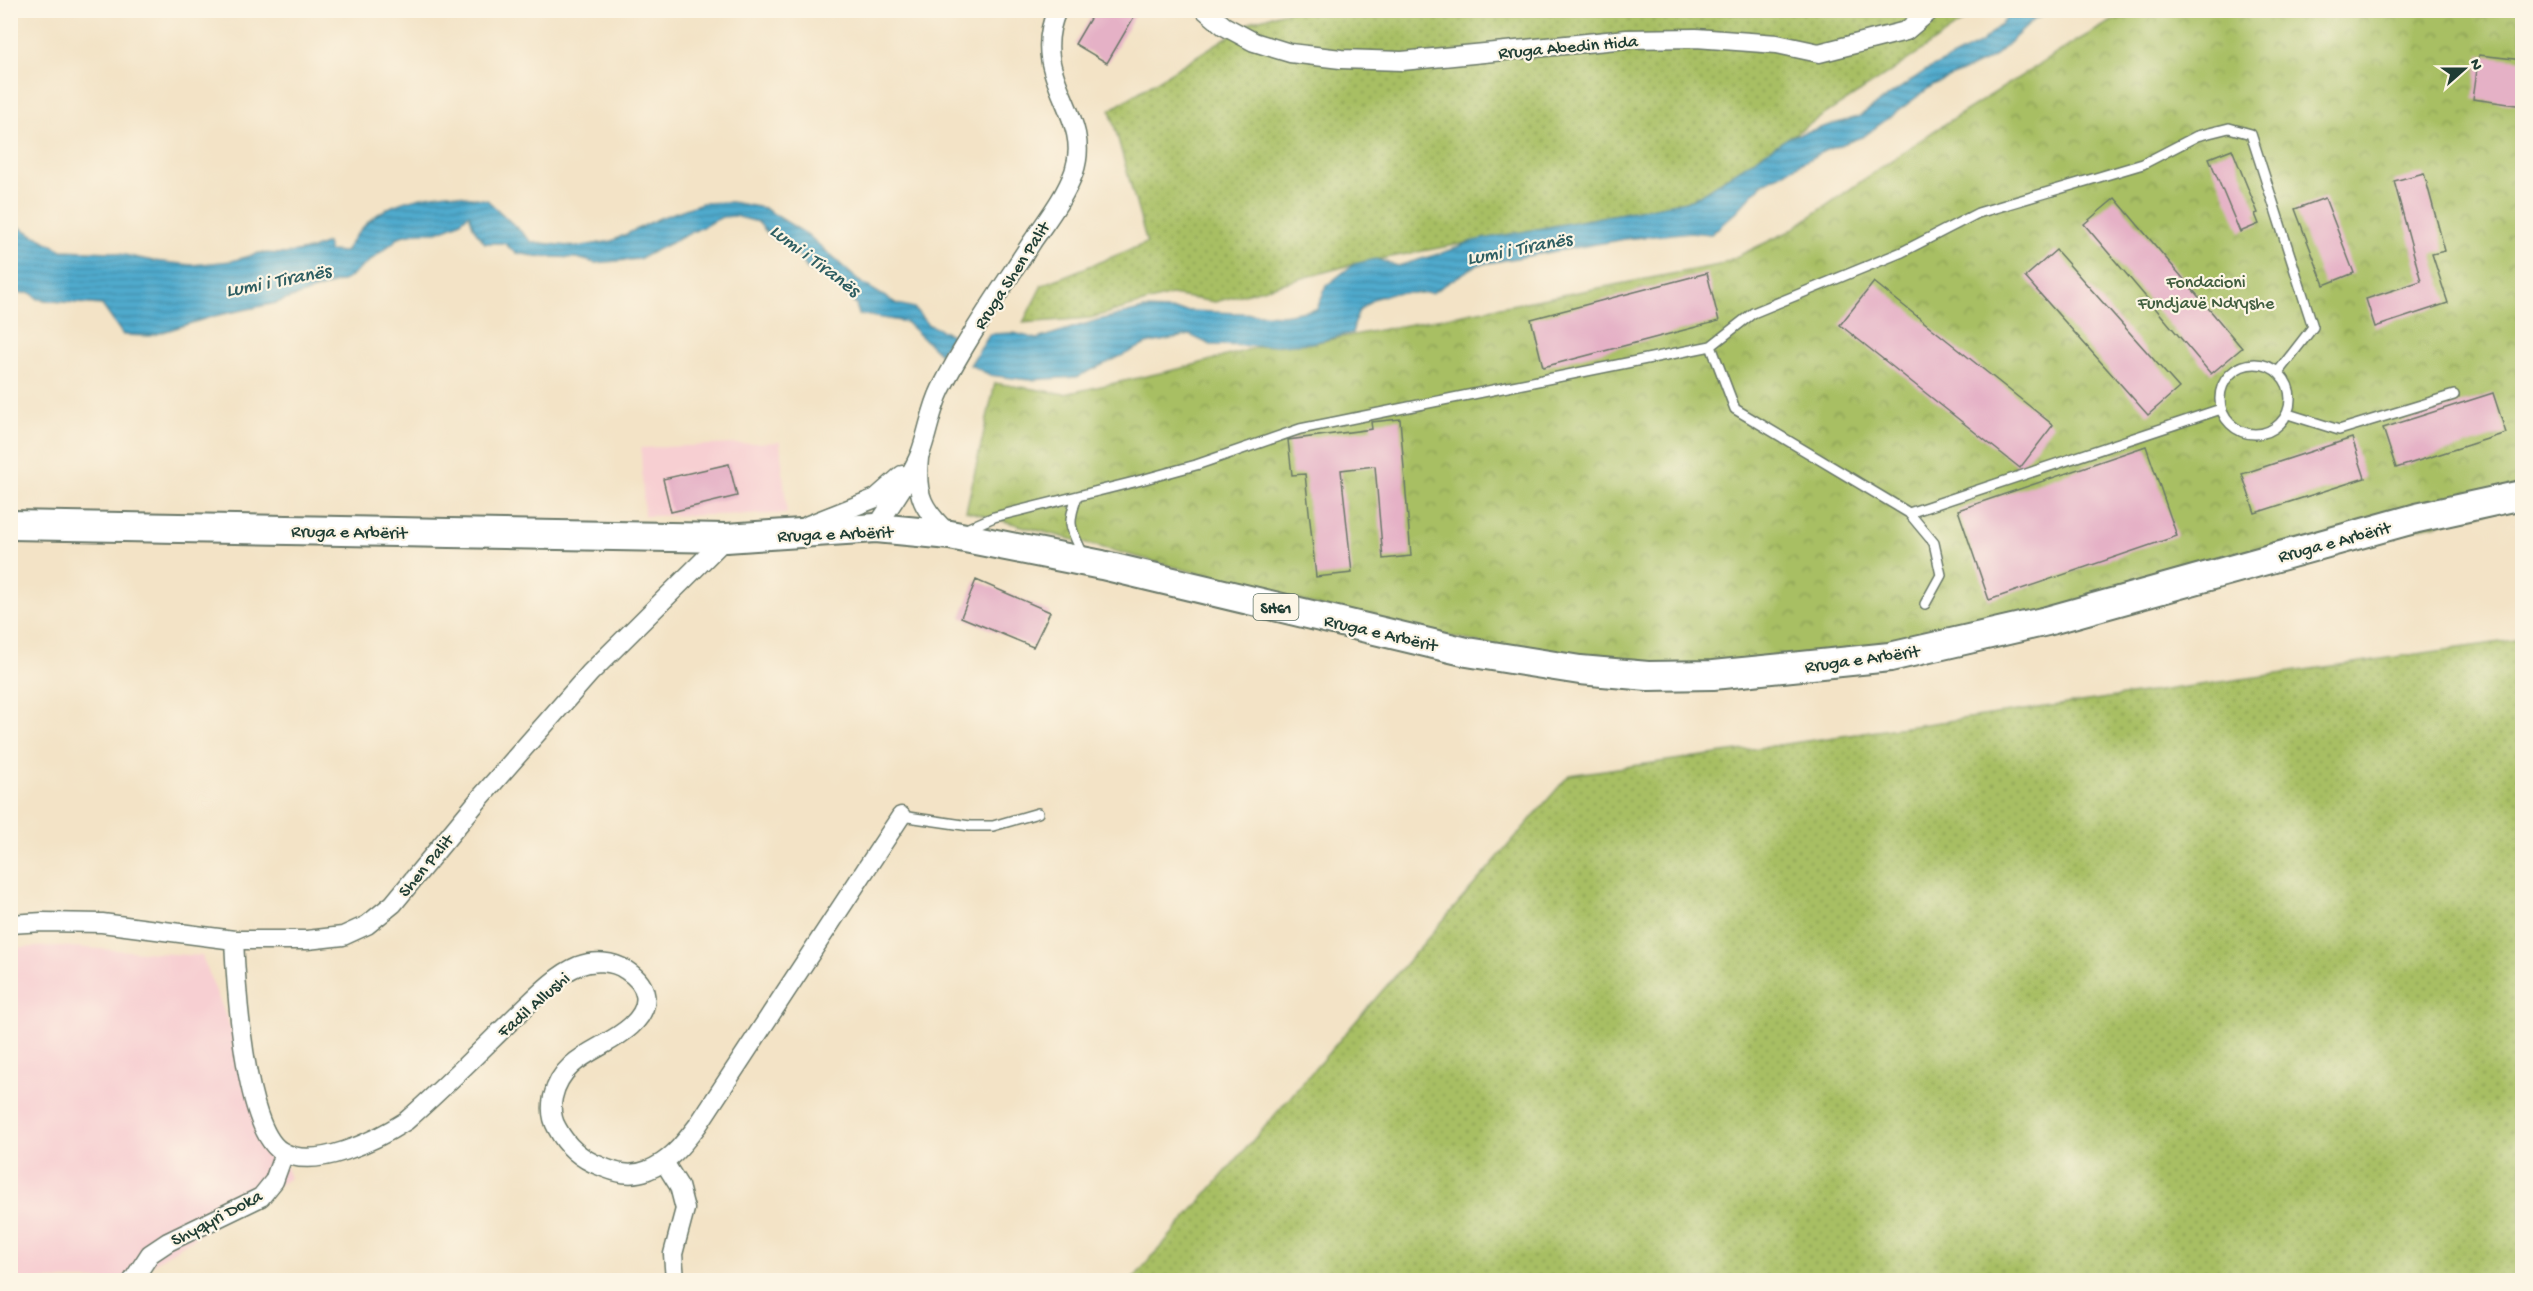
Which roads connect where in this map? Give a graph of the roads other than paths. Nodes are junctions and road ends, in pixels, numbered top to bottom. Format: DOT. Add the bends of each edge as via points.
graph roads {
  1 [pos="1057,10"];
  2 [pos="1205,10"];
  3 [pos="1931,10"];
  4 [pos="1711,346"];
  5 [pos="2278,372"];
  6 [pos="2454,395"];
  7 [pos="2221,409"];
  8 [pos="2288,414"];
  9 [pos="919,456"];
  10 [pos="2523,495"];
  11 [pos="1077,497"];
  12 [pos="1909,513"];
  13 [pos="10,525"];
  14 [pos="876,528"];
  15 [pos="785,534"];
  16 [pos="950,535"];
  17 [pos="726,538"];
  18 [pos="1086,562"];
  19 [pos="1925,604"];
  20 [pos="1038,813"];
  21 [pos="901,816"];
  22 [pos="10,924"];
  23 [pos="234,940"];
  24 [pos="284,1153"];
  25 [pos="664,1162"];
  26 [pos="133,1281"];
  27 [pos="675,1281"];
  1 -- 9 [label="street, Rruga Shen Palit" via="1048,47 1056,85 1076,131 1074,171 940,391"];
  2 -- 3 [label="street, Rruga Abedin Hida" via="1224,26 1254,42 1290,52 1402,61 1627,39 1696,38 1777,44 1819,53 1906,31"];
  4 -- 5 [label="lane" via="1753,313 1902,252 1978,213 2143,164 2197,136 2229,128 2251,134 2313,327"];
  4 -- 11 [label="lane" via="1300,429 1196,465"];
  4 -- 12 [label="lane" via="1735,409"];
  5 -- 7 [label="lane" via="2257,364 2236,369 2222,386"];
  5 -- 8 [label="lane" via="2290,390"];
  6 -- 8 [label="lane" via="2339,430"];
  7 -- 8 [label="lane" via="2235,428 2259,434 2270,431"];
  7 -- 12 [label="lane"];
  9 -- 14 [label="street, Rruga Shen Palit"];
  9 -- 15 [label="street" via="876,498"];
  9 -- 16 [label="street" via="918,483 927,512"];
  10 -- 18 [label="main road, Rruga e Arbërit / SH61" via="2417,518 2046,621 1890,657 1713,675 1648,676 1592,671 1467,652"];
  11 -- 16 [label="lane" via="994,518"];
  11 -- 18 [label="lane" via="1069,518"];
  12 -- 19 [label="lane" via="1934,543 1941,575"];
  13 -- 17 [label="main road, Rruga e Arbërit / SH61"];
  14 -- 15 [label="main road, Rruga e Arbërit / SH61"];
  14 -- 16 [label="main road, Rruga e Arbërit / SH61"];
  15 -- 17 [label="main road, Rruga e Arbërit / SH61"];
  16 -- 18 [label="main road, Rruga e Arbërit / SH61"];
  17 -- 23 [label="street, Shen Palit" via="590,674 393,904 367,925 343,936"];
  20 -- 21 [label="lane" via="993,826"];
  21 -- 25 [label="street, Fadil Allushi" via="728,1082 682,1146"];
  22 -- 23 [label="street, Shen Palit" via="102,923"];
  23 -- 24 [label="street" via="243,1050 261,1121 276,1148"];
  24 -- 25 [label="street, Fadil Allushi" via="298,1157 324,1155 384,1134 427,1103 562,976 578,966 609,962 639,979 646,1002 630,1027 575,1061 562,1077 551,1108 554,1124 573,1149 590,1162 614,1172 633,1174"];
  24 -- 26 [label="street, Shyqyri Doka" via="274,1181 261,1197 168,1242 150,1254"];
  25 -- 27 [label="street" via="679,1186 685,1209 674,1254"];
}
